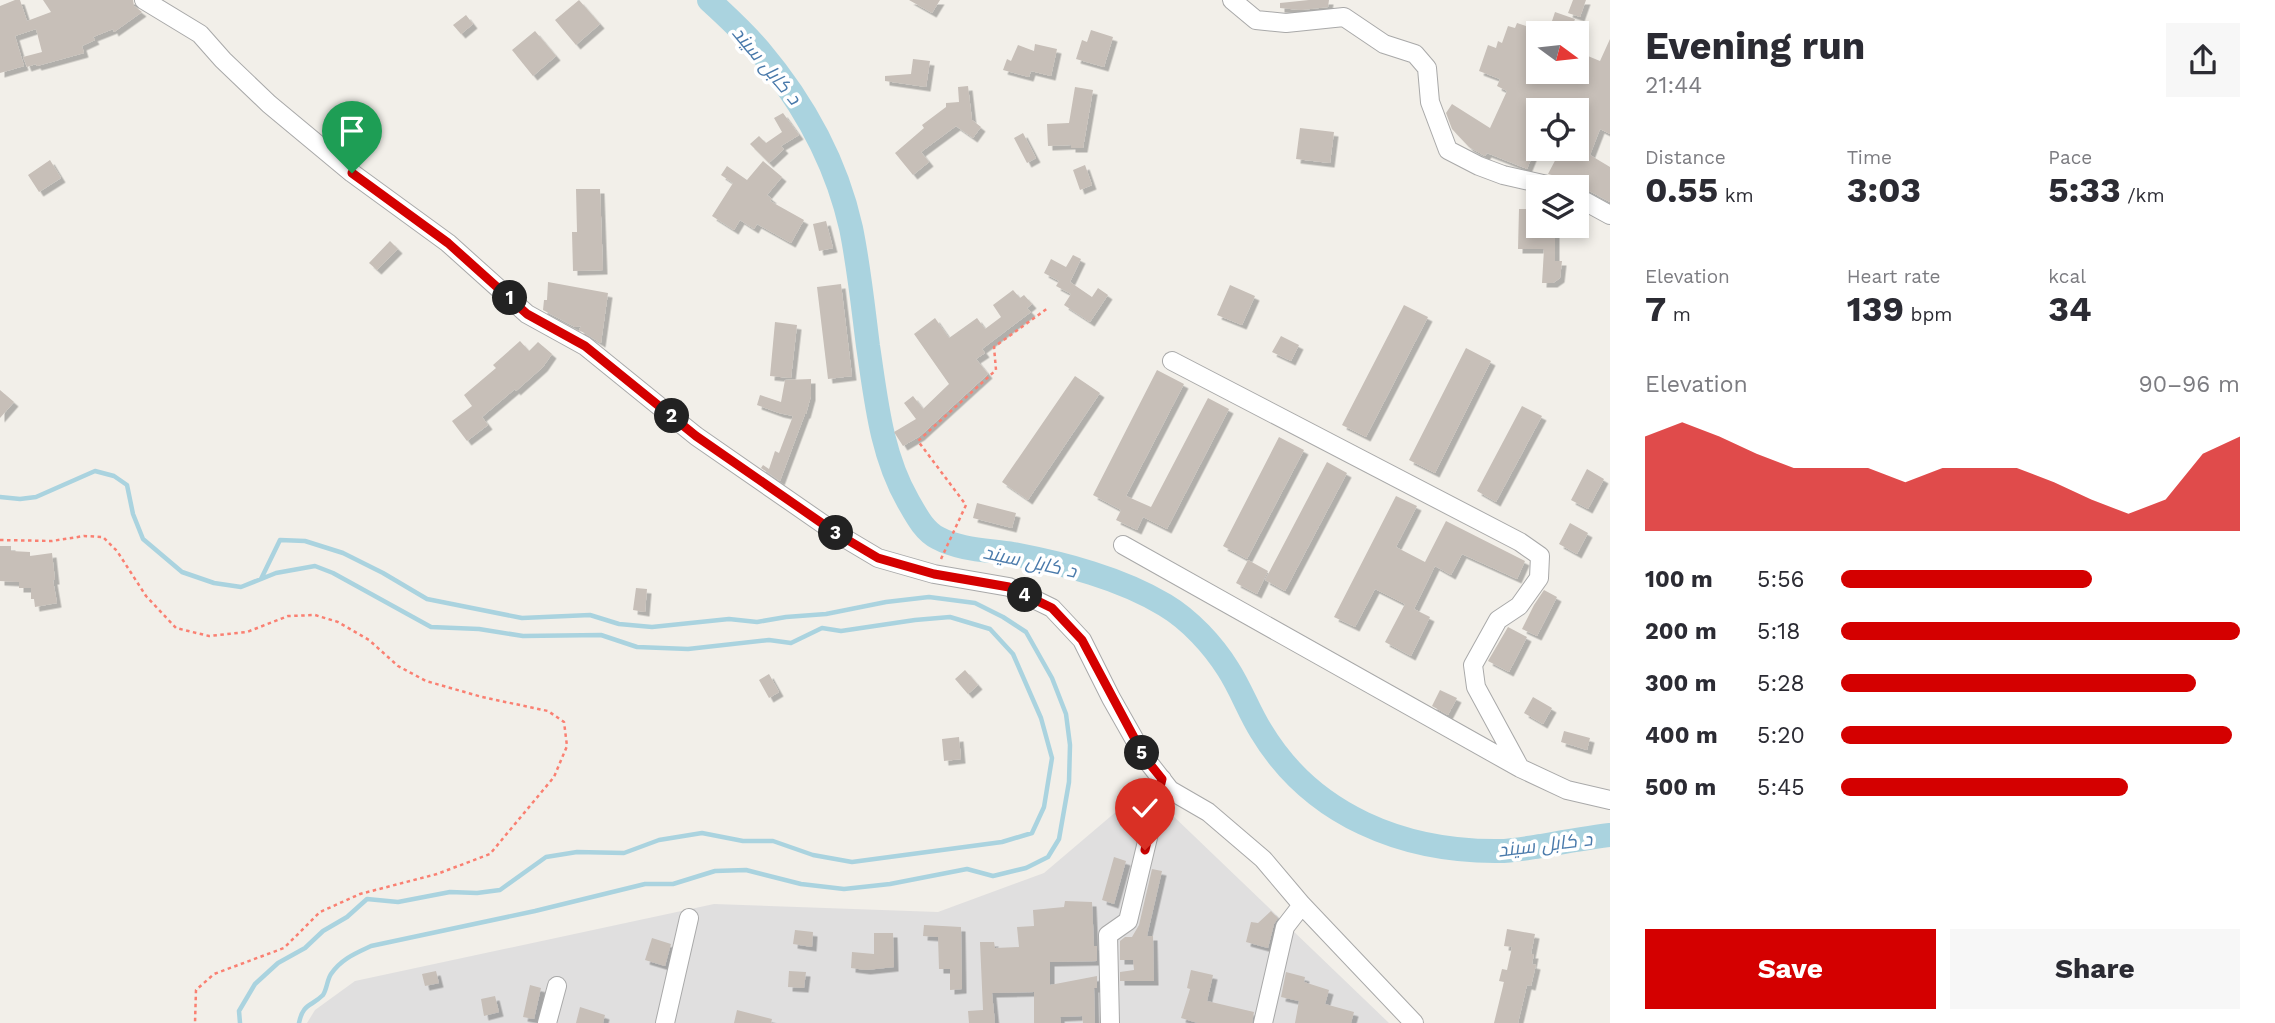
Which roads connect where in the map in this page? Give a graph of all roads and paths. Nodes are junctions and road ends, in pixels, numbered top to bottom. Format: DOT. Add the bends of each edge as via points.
graph roads {
  1 [pos="144,0"];
  2 [pos="1232,0"];
  3 [pos="1526,180"];
  4 [pos="1589,204"];
  5 [pos="1610,215"];
  6 [pos="1048,308"];
  7 [pos="1172,362"];
  8 [pos="0,540"];
  9 [pos="1123,545"];
  10 [pos="934,574"];
  11 [pos="1520,768"];
  12 [pos="1162,779"];
  13 [pos="1610,800"];
  14 [pos="1302,905"];
  15 [pos="689,918"];
  16 [pos="557,986"];
  17 [pos="1410,1021"];
  18 [pos="195,1023"];
  19 [pos="547,1023"];
  20 [pos="665,1023"];
  21 [pos="1110,1023"];
  22 [pos="1264,1023"];
  1 -- 10 [label="street" via="200,34 269,104 352,173 448,243 527,314 585,346 696,436 836,533 878,558"];
  2 -- 3 [label="street" via="1256,20 1286,23 1344,17 1384,44 1415,54 1427,68 1430,102 1448,150 1479,166"];
  4 -- 5 [label="street"];
  6 -- 10 [label="path" via="994,347 996,370 918,441 966,505"];
  7 -- 11 [label="street" via="1508,535 1540,556 1539,578 1519,606 1499,620 1473,666 1476,687"];
  8 -- 18 [label="path" via="103,537 176,628 209,636 315,615 338,621 426,681 548,711 564,722 567,746 554,777 490,853 437,874 360,894 320,912 284,948 214,974 196,990"];
  9 -- 11 [label="street"];
  10 -- 12 [label="street" via="1009,587 1052,608 1082,640 1145,758"];
  11 -- 13 [label="street" via="1567,790"];
  12 -- 14 [label="street" via="1263,859"];
  12 -- 21 [label="street" via="1128,922 1108,935"];
  14 -- 17 [label="street"];
  14 -- 22 [label="street" via="1285,927"];
  15 -- 20 [label="street"];
  16 -- 19 [label="street"];
}
